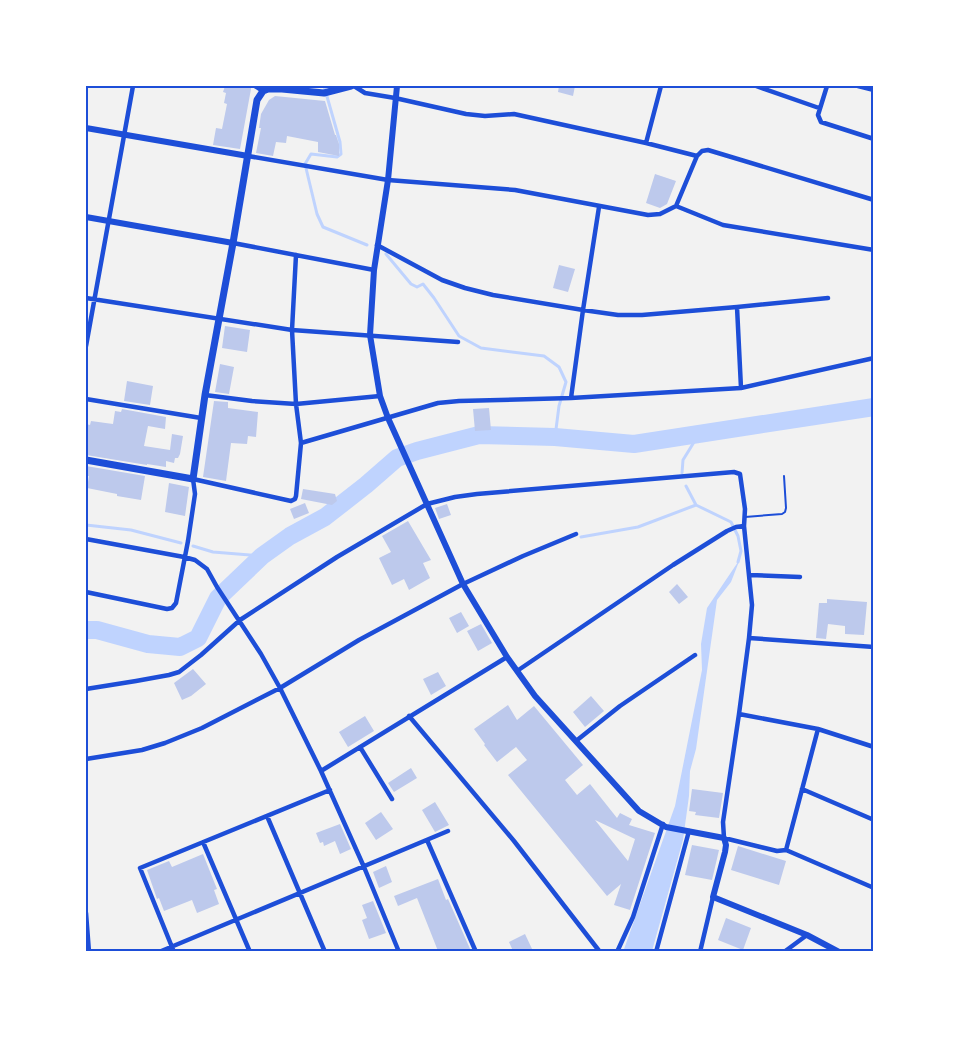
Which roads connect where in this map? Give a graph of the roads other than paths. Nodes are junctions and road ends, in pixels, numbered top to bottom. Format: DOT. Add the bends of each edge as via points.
graph roads {
  1 [pos="133,86"];
  2 [pos="255,86"];
  3 [pos="353,86"];
  4 [pos="397,86"];
  5 [pos="661,86"];
  6 [pos="756,86"];
  7 [pos="827,86"];
  8 [pos="858,86"];
  9 [pos="263,88"];
  10 [pos="873,90"];
  11 [pos="395,98"];
  12 [pos="819,108"];
  13 [pos="86,128"];
  14 [pos="124,134"];
  15 [pos="873,139"];
  16 [pos="646,143"];
  17 [pos="248,156"];
  18 [pos="697,156"];
  19 [pos="388,180"];
  20 [pos="873,200"];
  21 [pos="676,206"];
  22 [pos="599,207"];
  23 [pos="86,217"];
  24 [pos="108,221"];
  25 [pos="233,243"];
  26 [pos="377,245"];
  27 [pos="873,250"];
  28 [pos="296,255"];
  29 [pos="374,270"];
  30 [pos="86,298"];
  31 [pos="828,298"];
  32 [pos="94,299"];
  33 [pos="737,307"];
  34 [pos="583,310"];
  35 [pos="219,319"];
  36 [pos="292,330"];
  37 [pos="370,335"];
  38 [pos="458,342"];
  39 [pos="86,346"];
  40 [pos="873,358"];
  41 [pos="741,388"];
  42 [pos="205,395"];
  43 [pos="380,396"];
  44 [pos="571,398"];
  45 [pos="86,399"];
  46 [pos="296,404"];
  47 [pos="201,418"];
  48 [pos="388,418"];
  49 [pos="301,443"];
  50 [pos="86,460"];
  51 [pos="784,476"];
  52 [pos="193,479"];
  53 [pos="427,504"];
  54 [pos="745,517"];
  55 [pos="744,526"];
  56 [pos="576,534"];
  57 [pos="86,539"];
  58 [pos="184,557"];
  59 [pos="750,575"];
  60 [pos="800,577"];
  61 [pos="464,584"];
  62 [pos="86,592"];
  63 [pos="240,620"];
  64 [pos="749,638"];
  65 [pos="873,647"];
  66 [pos="694,655"];
  67 [pos="507,657"];
  68 [pos="517,672"];
  69 [pos="280,688"];
  70 [pos="86,689"];
  71 [pos="739,714"];
  72 [pos="409,716"];
  73 [pos="818,729"];
  74 [pos="576,741"];
  75 [pos="360,747"];
  76 [pos="873,747"];
  77 [pos="86,759"];
  78 [pos="321,771"];
  79 [pos="802,789"];
  80 [pos="330,790"];
  81 [pos="392,799"];
  82 [pos="267,816"];
  83 [pos="873,820"];
  84 [pos="664,826"];
  85 [pos="448,831"];
  86 [pos="688,831"];
  87 [pos="724,838"];
  88 [pos="427,840"];
  89 [pos="203,842"];
  90 [pos="786,850"];
  91 [pos="364,867"];
  92 [pos="873,888"];
  93 [pos="300,893"];
  94 [pos="713,897"];
  95 [pos="86,913"];
  96 [pos="236,920"];
  97 [pos="807,935"];
  98 [pos="173,949"];
  99 [pos="89,951"];
  100 [pos="159,951"];
  101 [pos="250,951"];
  102 [pos="324,951"];
  103 [pos="399,951"];
  104 [pos="476,951"];
  105 [pos="600,951"];
  106 [pos="617,951"];
  107 [pos="656,951"];
  108 [pos="700,951"];
  109 [pos="784,951"];
  110 [pos="839,951"];
  1 -- 14 [label="street"];
  2 -- 9 [label="street"];
  3 -- 9 [label="main road" via="324,93"];
  3 -- 11 [label="street" via="365,93"];
  4 -- 11 [label="street"];
  5 -- 16 [label="street"];
  6 -- 12 [label="street"];
  7 -- 12 [label="street"];
  8 -- 10 [label="street"];
  9 -- 17 [label="main road" via="257,100"];
  11 -- 16 [label="street" via="466,114 514,114"];
  11 -- 19 [label="street"];
  12 -- 15 [label="street" via="821,122"];
  13 -- 14 [label="street"];
  14 -- 17 [label="street"];
  14 -- 24 [label="street"];
  16 -- 18 [label="street"];
  17 -- 19 [label="street"];
  17 -- 25 [label="main road"];
  18 -- 20 [label="street" via="708,150"];
  18 -- 21 [label="street"];
  19 -- 22 [label="street" via="515,190"];
  19 -- 26 [label="street"];
  21 -- 22 [label="street" via="648,215"];
  21 -- 27 [label="street" via="723,225"];
  22 -- 34 [label="street"];
  23 -- 24 [label="street"];
  24 -- 25 [label="street"];
  24 -- 32 [label="street"];
  25 -- 28 [label="street"];
  25 -- 35 [label="main road"];
  26 -- 29 [label="street"];
  26 -- 34 [label="street" via="465,288"];
  28 -- 29 [label="street"];
  28 -- 36 [label="street"];
  29 -- 37 [label="street"];
  30 -- 32 [label="street"];
  31 -- 33 [label="street"];
  32 -- 35 [label="street"];
  32 -- 39 [label="street"];
  33 -- 34 [label="street" via="642,315"];
  33 -- 41 [label="street"];
  34 -- 44 [label="street"];
  35 -- 36 [label="street"];
  35 -- 42 [label="main road"];
  36 -- 37 [label="street"];
  36 -- 46 [label="street"];
  37 -- 38 [label="street"];
  37 -- 43 [label="street"];
  40 -- 41 [label="street"];
  41 -- 44 [label="street"];
  42 -- 46 [label="street"];
  42 -- 47 [label="main road"];
  43 -- 46 [label="street"];
  43 -- 48 [label="street"];
  44 -- 48 [label="street" via="438,403"];
  45 -- 47 [label="street"];
  46 -- 49 [label="street"];
  47 -- 52 [label="main road"];
  48 -- 49 [label="street"];
  48 -- 53 [label="street"];
  49 -- 52 [label="street" via="296,496 291,501"];
  50 -- 52 [label="main road"];
  51 -- 54 [label="lane" via="785,512"];
  52 -- 58 [label="street" via="195,494"];
  53 -- 54 [label="street" via="477,494 735,472 742,480"];
  53 -- 61 [label="street"];
  53 -- 63 [label="street"];
  54 -- 55 [label="street"];
  55 -- 59 [label="street"];
  55 -- 68 [label="street" via="727,531 673,565"];
  56 -- 61 [label="street"];
  57 -- 58 [label="street"];
  58 -- 62 [label="street" via="172,608"];
  58 -- 63 [label="street" via="207,569"];
  59 -- 60 [label="street"];
  59 -- 64 [label="street"];
  61 -- 67 [label="street"];
  61 -- 69 [label="street"];
  63 -- 69 [label="street"];
  63 -- 70 [label="street" via="179,672"];
  64 -- 65 [label="street"];
  64 -- 71 [label="street"];
  66 -- 74 [label="street"];
  67 -- 68 [label="street"];
  67 -- 72 [label="street"];
  68 -- 74 [label="street"];
  69 -- 77 [label="street" via="165,743"];
  69 -- 78 [label="street"];
  71 -- 73 [label="street"];
  71 -- 87 [label="street"];
  72 -- 75 [label="street"];
  72 -- 105 [label="street"];
  73 -- 76 [label="street"];
  73 -- 79 [label="street"];
  74 -- 84 [label="street" via="639,811"];
  75 -- 78 [label="street"];
  75 -- 81 [label="street"];
  78 -- 80 [label="street"];
  79 -- 83 [label="street"];
  79 -- 90 [label="street"];
  80 -- 82 [label="street"];
  80 -- 91 [label="street"];
  82 -- 89 [label="street"];
  82 -- 93 [label="street"];
  84 -- 86 [label="street"];
  84 -- 106 [label="street" via="633,917"];
  85 -- 88 [label="street"];
  86 -- 87 [label="street"];
  86 -- 107 [label="street"];
  87 -- 90 [label="street"];
  87 -- 94 [label="street" via="725,852"];
  88 -- 91 [label="street"];
  88 -- 104 [label="street"];
  89 -- 96 [label="street"];
  89 -- 98 [label="street" via="140,868"];
  90 -- 92 [label="street"];
  91 -- 93 [label="street"];
  91 -- 103 [label="street"];
  93 -- 96 [label="street"];
  93 -- 102 [label="street"];
  94 -- 97 [label="street"];
  94 -- 108 [label="street"];
  95 -- 99 [label="street"];
  96 -- 98 [label="street"];
  96 -- 101 [label="street"];
  97 -- 109 [label="street"];
  97 -- 110 [label="street"];
  98 -- 100 [label="street"];
}
